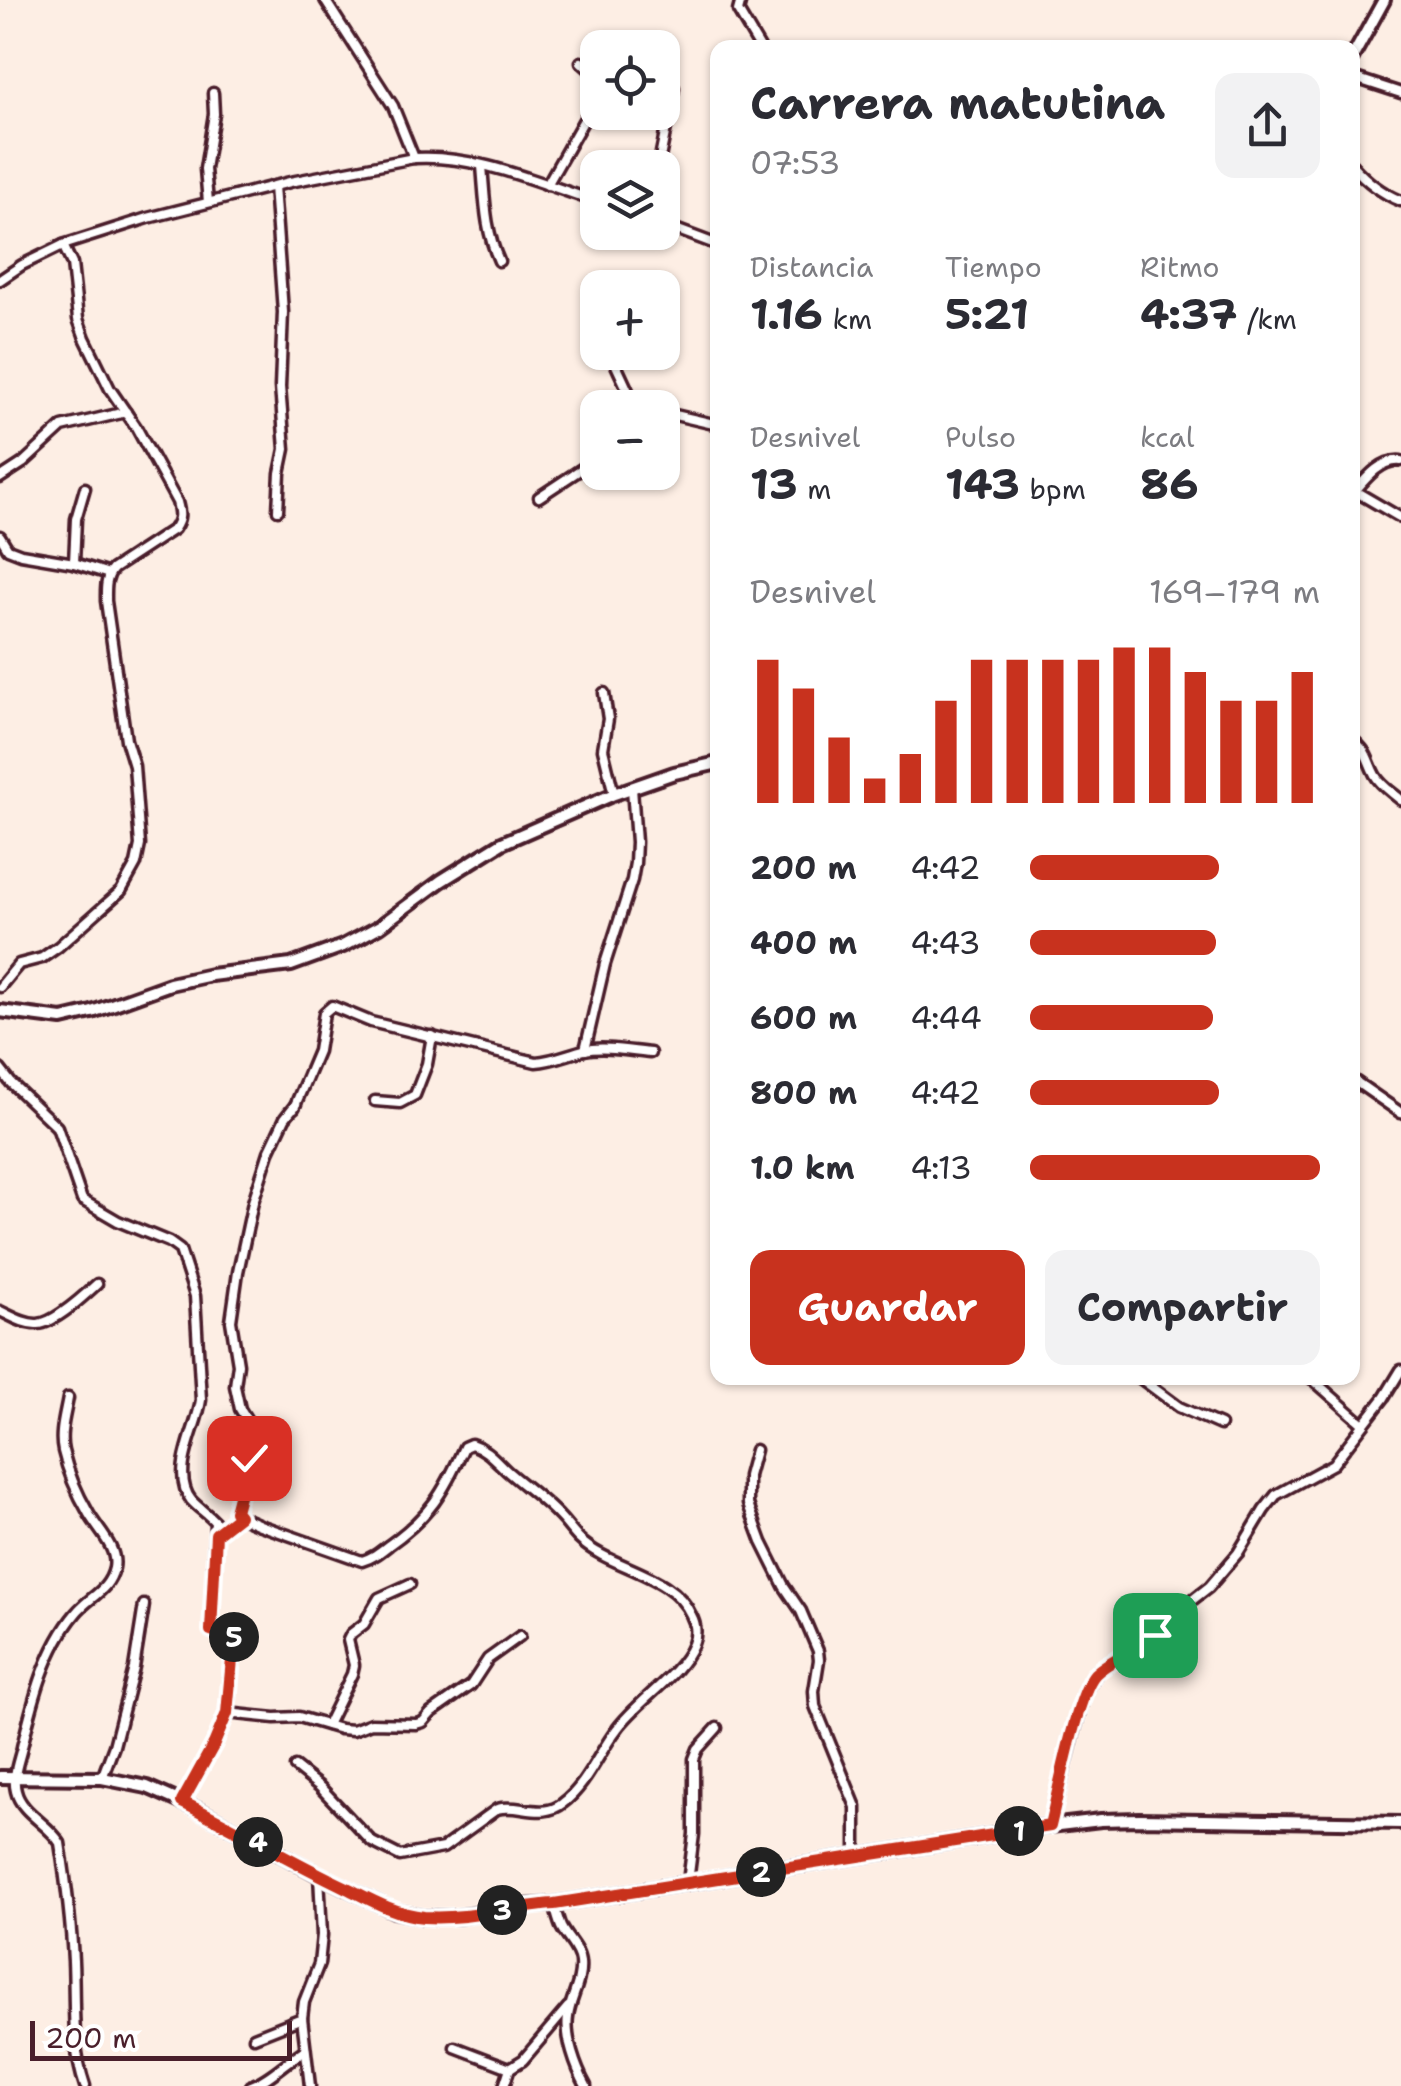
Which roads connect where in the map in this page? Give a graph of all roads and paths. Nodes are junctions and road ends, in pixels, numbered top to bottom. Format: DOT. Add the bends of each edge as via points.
graph roads {
  1 [pos="325,0"];
  2 [pos="741,0"];
  3 [pos="1384,0"];
  4 [pos="755,40"];
  5 [pos="1360,44"];
  6 [pos="1360,79"];
  7 [pos="1401,92"];
  8 [pos="213,93"];
  9 [pos="580,127"];
  10 [pos="414,158"];
  11 [pos="482,166"];
  12 [pos="1360,174"];
  13 [pos="274,186"];
  14 [pos="547,186"];
  15 [pos="580,196"];
  16 [pos="1401,201"];
  17 [pos="208,202"];
  18 [pos="680,231"];
  19 [pos="710,242"];
  20 [pos="63,244"];
  21 [pos="499,261"];
  22 [pos="0,280"];
  23 [pos="126,412"];
  24 [pos="680,416"];
  25 [pos="710,422"];
  26 [pos="1400,458"];
  27 [pos="580,470"];
  28 [pos="0,478"];
  29 [pos="1360,484"];
  30 [pos="85,488"];
  31 [pos="1360,494"];
  32 [pos="539,497"];
  33 [pos="278,510"];
  34 [pos="1401,518"];
  35 [pos="0,536"];
  36 [pos="4,551"];
  37 [pos="74,563"];
  38 [pos="109,574"];
  39 [pos="604,694"];
  40 [pos="1360,746"];
  41 [pos="710,765"];
  42 [pos="632,788"];
  43 [pos="614,794"];
  44 [pos="1401,800"];
  45 [pos="0,987"];
  46 [pos="0,1011"];
  47 [pos="432,1036"];
  48 [pos="585,1050"];
  49 [pos="650,1054"];
  50 [pos="0,1068"];
  51 [pos="1360,1085"];
  52 [pos="375,1101"];
  53 [pos="296,1104"];
  54 [pos="1401,1113"];
  55 [pos="290,1120"];
  56 [pos="97,1284"];
  57 [pos="0,1311"];
  58 [pos="1401,1370"];
  59 [pos="1153,1385"];
  60 [pos="1318,1385"];
  61 [pos="68,1398"];
  62 [pos="1363,1424"];
  63 [pos="1220,1425"];
  64 [pos="755,1450"];
  65 [pos="239,1516"];
  66 [pos="216,1534"];
  67 [pos="410,1584"];
  68 [pos="144,1605"];
  69 [pos="520,1636"];
  70 [pos="227,1713"];
  71 [pos="326,1725"];
  72 [pos="717,1728"];
  73 [pos="295,1767"];
  74 [pos="0,1777"];
  75 [pos="15,1777"];
  76 [pos="102,1778"];
  77 [pos="182,1802"];
  78 [pos="1401,1823"];
  79 [pos="1050,1826"];
  80 [pos="856,1858"];
  81 [pos="319,1874"];
  82 [pos="688,1882"];
  83 [pos="554,1904"];
  84 [pos="571,2004"];
  85 [pos="302,2018"];
  86 [pos="254,2037"];
  87 [pos="455,2047"];
  88 [pos="305,2050"];
  89 [pos="510,2068"];
  90 [pos="85,2086"];
  91 [pos="250,2086"];
  92 [pos="310,2086"];
  93 [pos="504,2086"];
  94 [pos="586,2086"];
  1 -- 10 [label="street" via="394,106"];
  2 -- 4 [label="street" via="738,11"];
  3 -- 5 [label="main road"];
  6 -- 7 [label="street"];
  8 -- 17 [label="street"];
  9 -- 14 [label="street"];
  10 -- 11 [label="street"];
  10 -- 13 [label="street"];
  11 -- 14 [label="street"];
  11 -- 21 [label="street" via="486,220"];
  12 -- 16 [label="street"];
  13 -- 17 [label="street"];
  13 -- 33 [label="street" via="285,450"];
  14 -- 15 [label="street"];
  17 -- 20 [label="street"];
  18 -- 19 [label="street"];
  20 -- 22 [label="street"];
  20 -- 23 [label="street" via="85,338"];
  23 -- 28 [label="street" via="62,427"];
  23 -- 38 [label="street" via="177,502 180,521"];
  24 -- 25 [label="street"];
  26 -- 29 [label="street"];
  27 -- 32 [label="street"];
  30 -- 37 [label="street"];
  31 -- 34 [label="street"];
  35 -- 36 [label="street"];
  36 -- 37 [label="street"];
  37 -- 38 [label="street"];
  38 -- 45 [label="street" via="106,602 134,766 136,864 121,890 58,947 18,964"];
  39 -- 43 [label="street" via="602,749"];
  40 -- 44 [label="street" via="1382,784"];
  41 -- 42 [label="main road"];
  42 -- 43 [label="main road"];
  42 -- 48 [label="street" via="636,863"];
  43 -- 46 [label="main road" via="502,842 380,926 292,965 170,984 62,1019"];
  47 -- 48 [label="street" via="536,1062"];
  47 -- 52 [label="street" via="416,1095 400,1103"];
  47 -- 53 [label="street" via="326,1008 318,1051"];
  48 -- 49 [label="street"];
  50 -- 66 [label="street" via="57,1127 82,1200 180,1250 195,1296 201,1400 188,1437 185,1483 194,1503 214,1519"];
  51 -- 54 [label="street"];
  53 -- 55 [label="street"];
  53 -- 65 [label="street" via="252,1202 231,1321 235,1386 252,1438 235,1503"];
  56 -- 57 [label="street" via="41,1325"];
  58 -- 62 [label="street"];
  59 -- 63 [label="street" via="1180,1407"];
  60 -- 62 [label="street"];
  61 -- 75 [label="street" via="62,1447 90,1517 111,1548 114,1570 107,1586 69,1622 47,1664"];
  62 -- 79 [label="street" via="1333,1464 1276,1495 1210,1588 1146,1644 1091,1680"];
  64 -- 80 [label="street" via="748,1504 818,1651 815,1706 856,1807"];
  65 -- 66 [label="street"];
  65 -- 73 [label="street" via="354,1560 371,1558 434,1506 471,1444 528,1486 581,1541 680,1596 696,1630 682,1661 617,1728 563,1803 541,1812 497,1809 443,1848 400,1856 372,1842"];
  66 -- 70 [label="street" via="211,1630 234,1638"];
  67 -- 71 [label="street" via="379,1598 351,1634 352,1674"];
  68 -- 76 [label="street"];
  69 -- 71 [label="street" via="423,1722 370,1723 353,1730"];
  70 -- 71 [label="street" via="298,1716"];
  70 -- 77 [label="street"];
  72 -- 82 [label="street" via="694,1759"];
  74 -- 75 [label="main road"];
  75 -- 76 [label="main road"];
  75 -- 90 [label="street" via="21,1803 60,1842 75,2040"];
  76 -- 77 [label="main road" via="147,1786"];
  77 -- 81 [label="main road"];
  78 -- 79 [label="main road" via="1138,1819"];
  79 -- 80 [label="main road"];
  80 -- 82 [label="main road"];
  81 -- 83 [label="main road" via="394,1910 423,1916"];
  81 -- 85 [label="street" via="319,1964"];
  82 -- 83 [label="main road"];
  83 -- 84 [label="street" via="581,1965"];
  84 -- 89 [label="street"];
  84 -- 94 [label="street" via="569,2034"];
  85 -- 86 [label="street"];
  85 -- 88 [label="street"];
  87 -- 89 [label="street"];
  88 -- 91 [label="street"];
  88 -- 92 [label="street"];
  89 -- 93 [label="street"];
}
